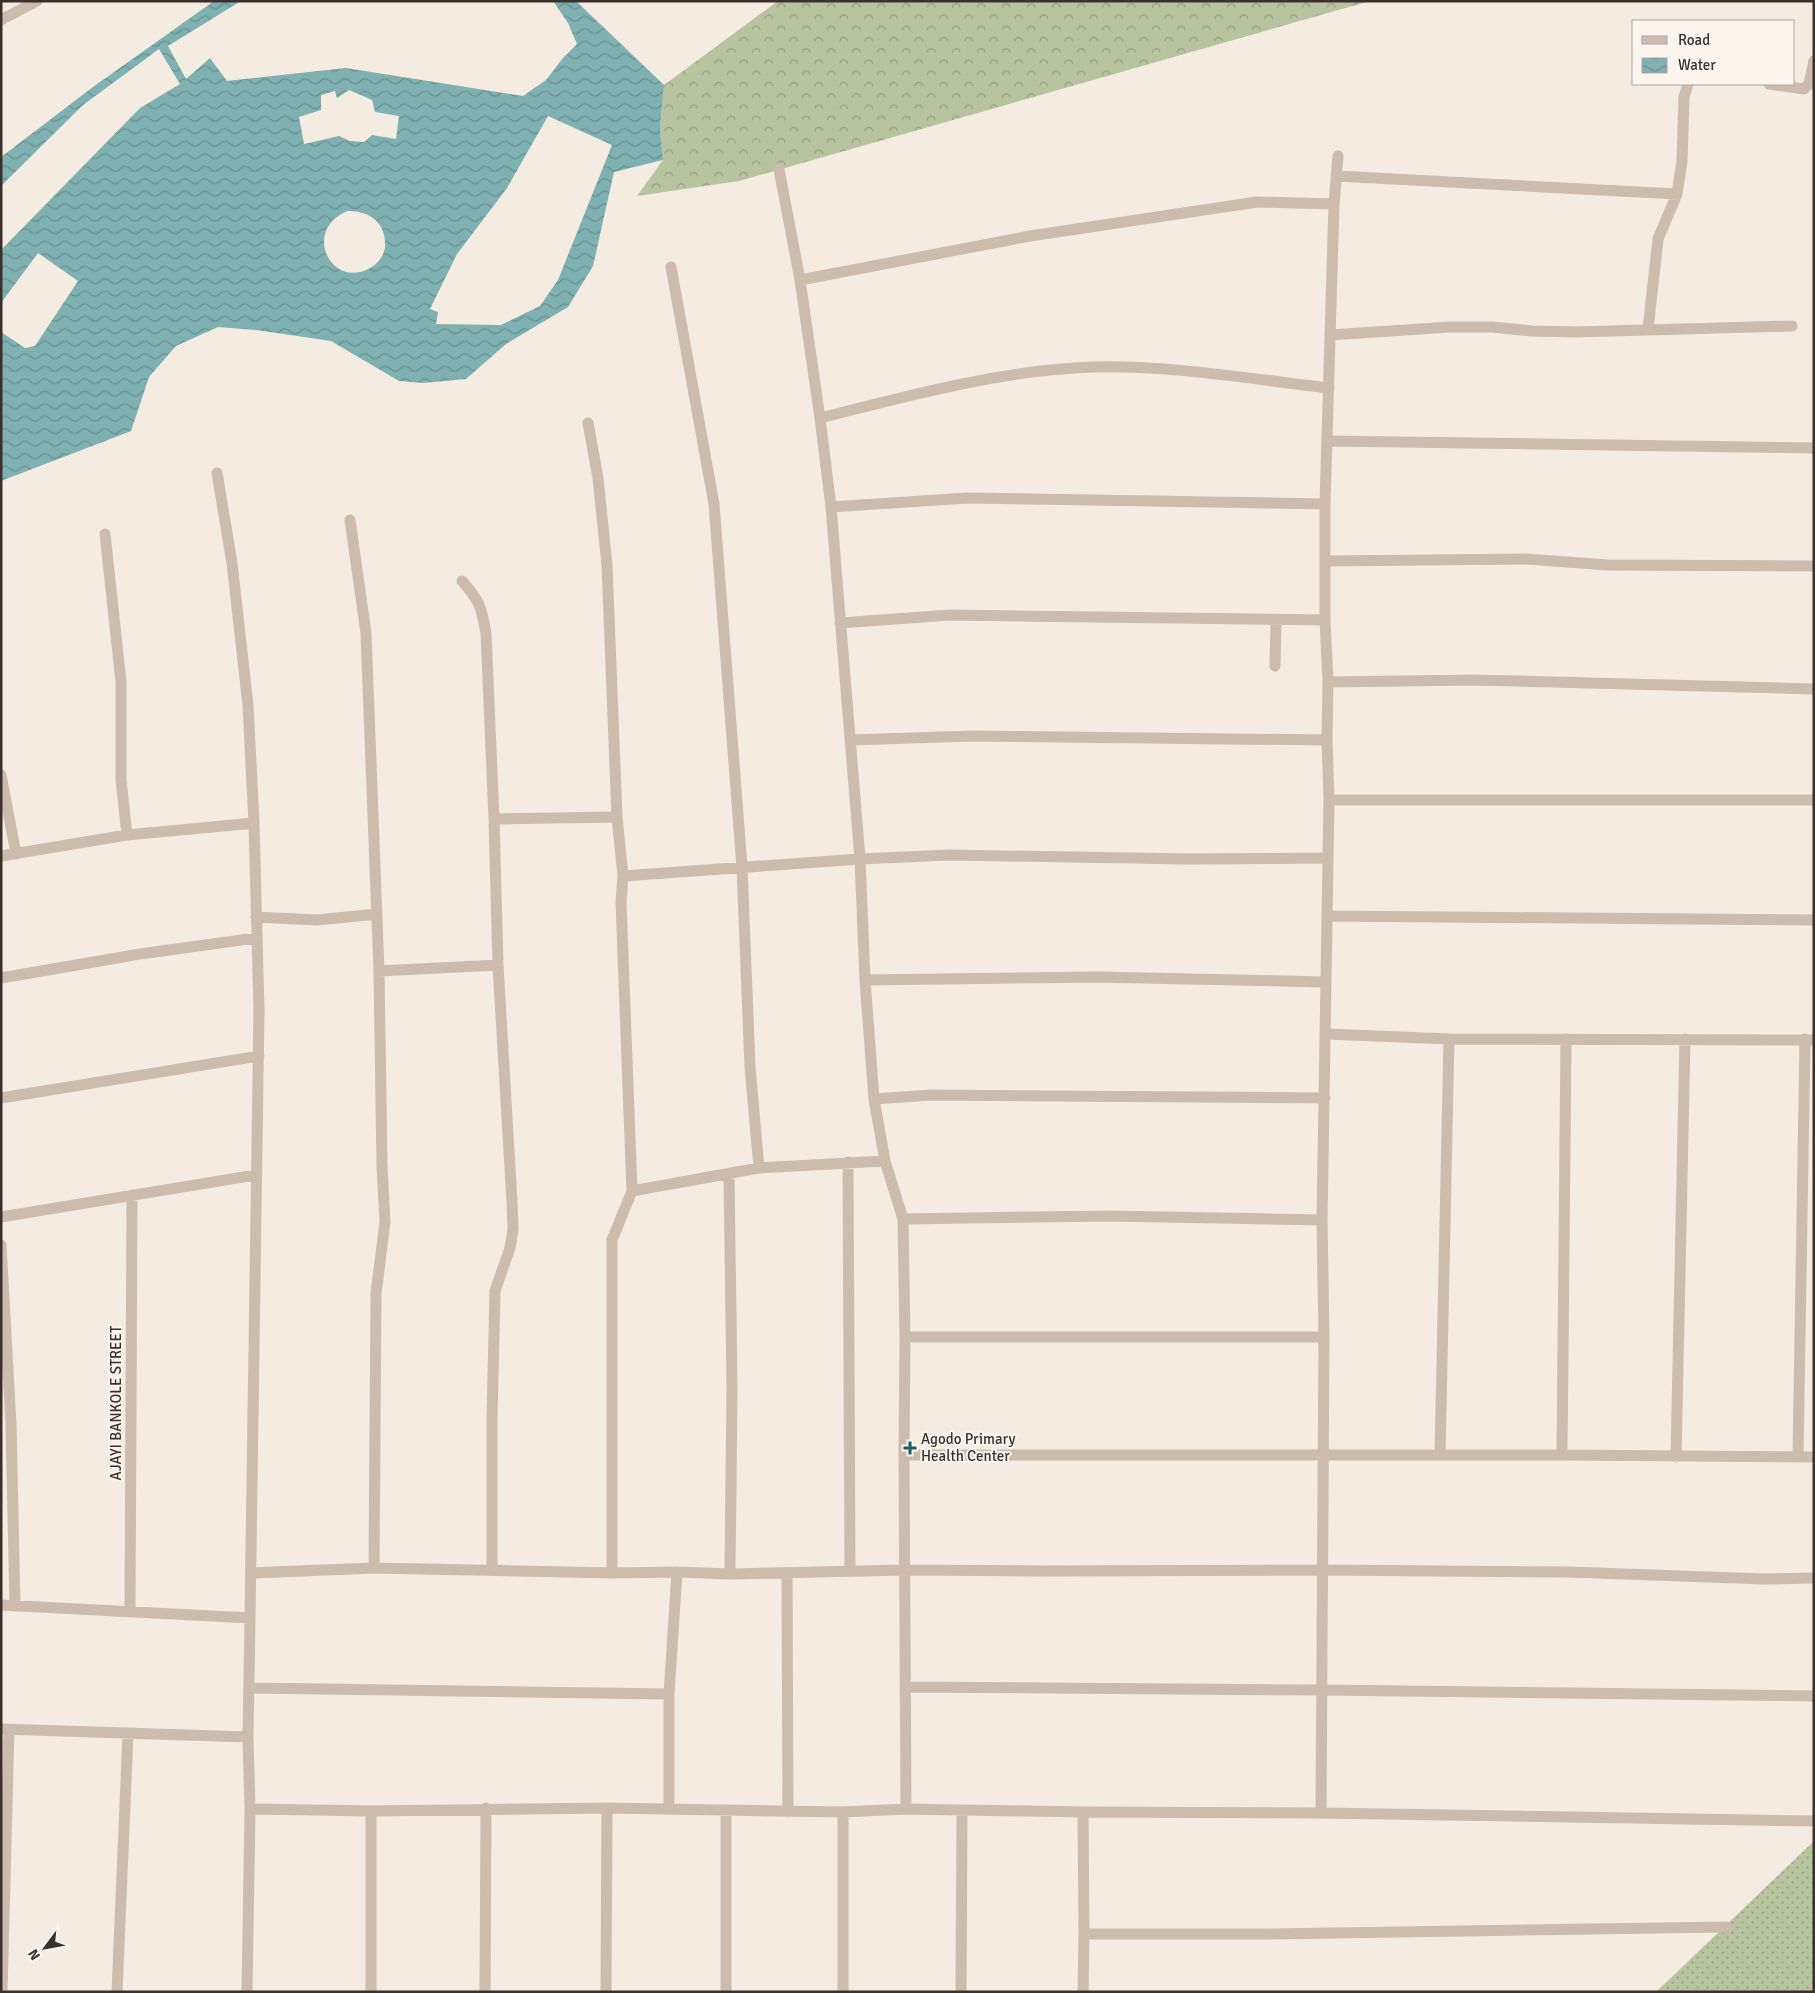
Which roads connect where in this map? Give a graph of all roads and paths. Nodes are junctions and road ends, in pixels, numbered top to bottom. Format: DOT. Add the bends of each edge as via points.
graph roads {
  1 [pos="36,1"];
  2 [pos="1,20"];
  3 [pos="1814,61"];
  4 [pos="1688,85"];
  5 [pos="1776,85"];
  6 [pos="1338,156"];
  7 [pos="778,169"];
  8 [pos="1336,176"];
  9 [pos="1677,194"];
  10 [pos="1334,204"];
  11 [pos="671,267"];
  12 [pos="800,280"];
  13 [pos="1792,326"];
  14 [pos="1648,329"];
  15 [pos="1330,335"];
  16 [pos="1329,388"];
  17 [pos="820,418"];
  18 [pos="588,423"];
  19 [pos="1327,441"];
  20 [pos="1814,448"];
  21 [pos="217,473"];
  22 [pos="1325,504"];
  23 [pos="831,506"];
  24 [pos="350,520"];
  25 [pos="104,534"];
  26 [pos="1326,561"];
  27 [pos="1814,566"];
  28 [pos="462,581"];
  29 [pos="1276,620"];
  30 [pos="1325,620"];
  31 [pos="840,623"];
  32 [pos="1275,666"];
  33 [pos="1328,682"];
  34 [pos="1814,688"];
  35 [pos="851,740"];
  36 [pos="1327,740"];
  37 [pos="1,775"];
  38 [pos="1329,800"];
  39 [pos="1814,800"];
  40 [pos="617,817"];
  41 [pos="494,819"];
  42 [pos="254,823"];
  43 [pos="127,834"];
  44 [pos="16,854"];
  45 [pos="1,856"];
  46 [pos="1327,858"];
  47 [pos="860,859"];
  48 [pos="742,867"];
  49 [pos="623,876"];
  50 [pos="377,914"];
  51 [pos="1328,916"];
  52 [pos="256,917"];
  53 [pos="1814,920"];
  54 [pos="256,938"];
  55 [pos="498,965"];
  56 [pos="379,971"];
  57 [pos="1,978"];
  58 [pos="865,980"];
  59 [pos="1326,982"];
  60 [pos="1326,1034"];
  61 [pos="1449,1039"];
  62 [pos="1566,1039"];
  63 [pos="1684,1039"];
  64 [pos="1809,1040"];
  65 [pos="259,1056"];
  66 [pos="1,1098"];
  67 [pos="1325,1098"];
  68 [pos="874,1099"];
  69 [pos="885,1161"];
  70 [pos="848,1162"];
  71 [pos="759,1168"];
  72 [pos="256,1175"];
  73 [pos="729,1175"];
  74 [pos="632,1191"];
  75 [pos="132,1195"];
  76 [pos="1,1217"];
  77 [pos="903,1219"];
  78 [pos="1322,1220"];
  79 [pos="1,1245"];
  80 [pos="905,1337"];
  81 [pos="1324,1338"];
  82 [pos="904,1455"];
  83 [pos="1322,1455"];
  84 [pos="1440,1455"];
  85 [pos="1562,1455"];
  86 [pos="1676,1457"];
  87 [pos="1798,1457"];
  88 [pos="1814,1458"];
  89 [pos="374,1568"];
  90 [pos="492,1570"];
  91 [pos="906,1570"];
  92 [pos="1323,1570"];
  93 [pos="850,1571"];
  94 [pos="677,1572"];
  95 [pos="251,1573"];
  96 [pos="612,1573"];
  97 [pos="730,1574"];
  98 [pos="787,1574"];
  99 [pos="1814,1578"];
  100 [pos="1,1605"];
  101 [pos="15,1606"];
  102 [pos="130,1611"];
  103 [pos="250,1618"];
  104 [pos="250,1688"];
  105 [pos="906,1688"];
  106 [pos="1321,1690"];
  107 [pos="670,1694"];
  108 [pos="1814,1696"];
  109 [pos="5,1730"];
  110 [pos="128,1734"];
  111 [pos="248,1737"];
  112 [pos="486,1808"];
  113 [pos="608,1808"];
  114 [pos="250,1809"];
  115 [pos="669,1809"];
  116 [pos="906,1809"];
  117 [pos="726,1810"];
  118 [pos="371,1811"];
  119 [pos="962,1811"];
  120 [pos="788,1812"];
  121 [pos="843,1812"];
  122 [pos="1083,1812"];
  123 [pos="1321,1813"];
  124 [pos="1814,1821"];
  125 [pos="1727,1927"];
  126 [pos="1084,1934"];
  127 [pos="2,1992"];
  128 [pos="118,1992"];
  129 [pos="247,1992"];
  130 [pos="371,1992"];
  131 [pos="486,1992"];
  132 [pos="606,1992"];
  133 [pos="726,1992"];
  134 [pos="843,1992"];
  135 [pos="960,1992"];
  136 [pos="1083,1992"];
  1 -- 2 [label="street"];
  3 -- 5 [label="street" via="1804,89"];
  4 -- 9 [label="street" via="1684,97 1682,161"];
  6 -- 8 [label="street"];
  7 -- 12 [label="street"];
  8 -- 9 [label="street"];
  8 -- 10 [label="street"];
  9 -- 14 [label="street" via="1658,239"];
  10 -- 12 [label="street" via="1257,202 1030,236"];
  10 -- 15 [label="street"];
  11 -- 48 [label="street" via="714,504"];
  12 -- 17 [label="street"];
  13 -- 14 [label="street"];
  14 -- 15 [label="street" via="1575,332 1450,327"];
  15 -- 16 [label="street"];
  16 -- 17 [label="street" via="1134,367 1090,367 965,383"];
  16 -- 19 [label="street"];
  17 -- 23 [label="street"];
  18 -- 40 [label="street" via="598,478 607,565"];
  19 -- 20 [label="street"];
  19 -- 22 [label="street"];
  21 -- 42 [label="street" via="232,563 248,705"];
  22 -- 23 [label="street" via="967,498"];
  22 -- 26 [label="street"];
  23 -- 31 [label="street"];
  24 -- 50 [label="street" via="366,633"];
  25 -- 43 [label="street" via="120,673 121,780"];
  26 -- 27 [label="street" via="1526,559 1608,565"];
  26 -- 30 [label="street"];
  28 -- 41 [label="street" via="476,597 486,633"];
  29 -- 30 [label="street"];
  29 -- 31 [label="street" via="950,615"];
  29 -- 32 [label="street"];
  30 -- 33 [label="street"];
  31 -- 35 [label="street"];
  33 -- 34 [label="street" via="1475,680"];
  33 -- 36 [label="street"];
  35 -- 36 [label="street" via="971,736"];
  35 -- 47 [label="street"];
  36 -- 38 [label="street"];
  37 -- 44 [label="street"];
  38 -- 39 [label="street"];
  38 -- 46 [label="street"];
  40 -- 41 [label="street"];
  40 -- 49 [label="street"];
  41 -- 55 [label="street"];
  42 -- 43 [label="street"];
  42 -- 52 [label="street"];
  43 -- 44 [label="street"];
  44 -- 45 [label="street"];
  46 -- 47 [label="street" via="949,855"];
  46 -- 51 [label="street"];
  47 -- 48 [label="street"];
  47 -- 58 [label="street"];
  48 -- 49 [label="street"];
  48 -- 71 [label="street" via="750,1067"];
  49 -- 74 [label="street" via="621,902"];
  50 -- 52 [label="street" via="317,920"];
  50 -- 56 [label="street"];
  51 -- 53 [label="street"];
  51 -- 59 [label="street"];
  52 -- 54 [label="street"];
  54 -- 57 [label="street"];
  54 -- 65 [label="street"];
  55 -- 56 [label="street"];
  55 -- 90 [label="street" via="513,1229 495,1291"];
  56 -- 89 [label="street" via="385,1222 376,1294"];
  58 -- 59 [label="street" via="1097,976"];
  58 -- 68 [label="street"];
  59 -- 60 [label="street"];
  60 -- 61 [label="street"];
  60 -- 67 [label="street"];
  61 -- 62 [label="street"];
  61 -- 84 [label="street"];
  62 -- 63 [label="street"];
  62 -- 85 [label="street"];
  63 -- 64 [label="street"];
  63 -- 86 [label="street"];
  64 -- 87 [label="street"];
  65 -- 66 [label="street"];
  65 -- 72 [label="street"];
  67 -- 68 [label="street" via="931,1095"];
  67 -- 78 [label="street"];
  68 -- 69 [label="street"];
  69 -- 70 [label="street"];
  69 -- 77 [label="street"];
  70 -- 71 [label="street"];
  70 -- 93 [label="street"];
  71 -- 73 [label="street"];
  72 -- 75 [label="street"];
  72 -- 95 [label="street"];
  73 -- 74 [label="street"];
  73 -- 97 [label="street"];
  74 -- 96 [label="street" via="612,1240"];
  75 -- 76 [label="street"];
  75 -- 102 [label="street, AJAYI BANKOLE STREET"];
  77 -- 78 [label="street" via="1109,1216"];
  77 -- 80 [label="street"];
  78 -- 81 [label="street"];
  79 -- 101 [label="street" via="11,1424"];
  80 -- 81 [label="street"];
  80 -- 82 [label="street"];
  81 -- 83 [label="street"];
  82 -- 83 [label="street"];
  82 -- 91 [label="street"];
  83 -- 84 [label="street"];
  83 -- 92 [label="street"];
  84 -- 85 [label="street"];
  85 -- 86 [label="street"];
  86 -- 87 [label="street"];
  87 -- 88 [label="street"];
  89 -- 90 [label="street"];
  89 -- 95 [label="street"];
  90 -- 96 [label="street"];
  91 -- 92 [label="street"];
  91 -- 93 [label="street"];
  91 -- 105 [label="street"];
  92 -- 99 [label="street"];
  92 -- 106 [label="street"];
  93 -- 98 [label="street"];
  94 -- 96 [label="street"];
  94 -- 97 [label="street"];
  94 -- 107 [label="street"];
  95 -- 103 [label="street"];
  97 -- 98 [label="street"];
  98 -- 120 [label="street"];
  100 -- 101 [label="street"];
  101 -- 102 [label="street"];
  102 -- 103 [label="street"];
  103 -- 104 [label="street"];
  104 -- 107 [label="street"];
  104 -- 111 [label="street"];
  105 -- 106 [label="street"];
  105 -- 116 [label="street"];
  106 -- 108 [label="street"];
  106 -- 123 [label="street"];
  107 -- 115 [label="street"];
  109 -- 110 [label="street"];
  109 -- 127 [label="street"];
  110 -- 111 [label="street"];
  110 -- 128 [label="street"];
  111 -- 114 [label="street"];
  112 -- 113 [label="street"];
  112 -- 118 [label="street"];
  112 -- 131 [label="street"];
  113 -- 115 [label="street"];
  113 -- 132 [label="street"];
  114 -- 118 [label="street"];
  114 -- 129 [label="street"];
  115 -- 117 [label="street"];
  116 -- 119 [label="street"];
  116 -- 121 [label="street"];
  117 -- 120 [label="street"];
  117 -- 133 [label="street"];
  118 -- 130 [label="street"];
  119 -- 122 [label="street"];
  119 -- 135 [label="street"];
  120 -- 121 [label="street"];
  121 -- 134 [label="street"];
  122 -- 123 [label="street"];
  122 -- 126 [label="street"];
  123 -- 124 [label="street"];
  125 -- 126 [label="street"];
  126 -- 136 [label="street"];
}
